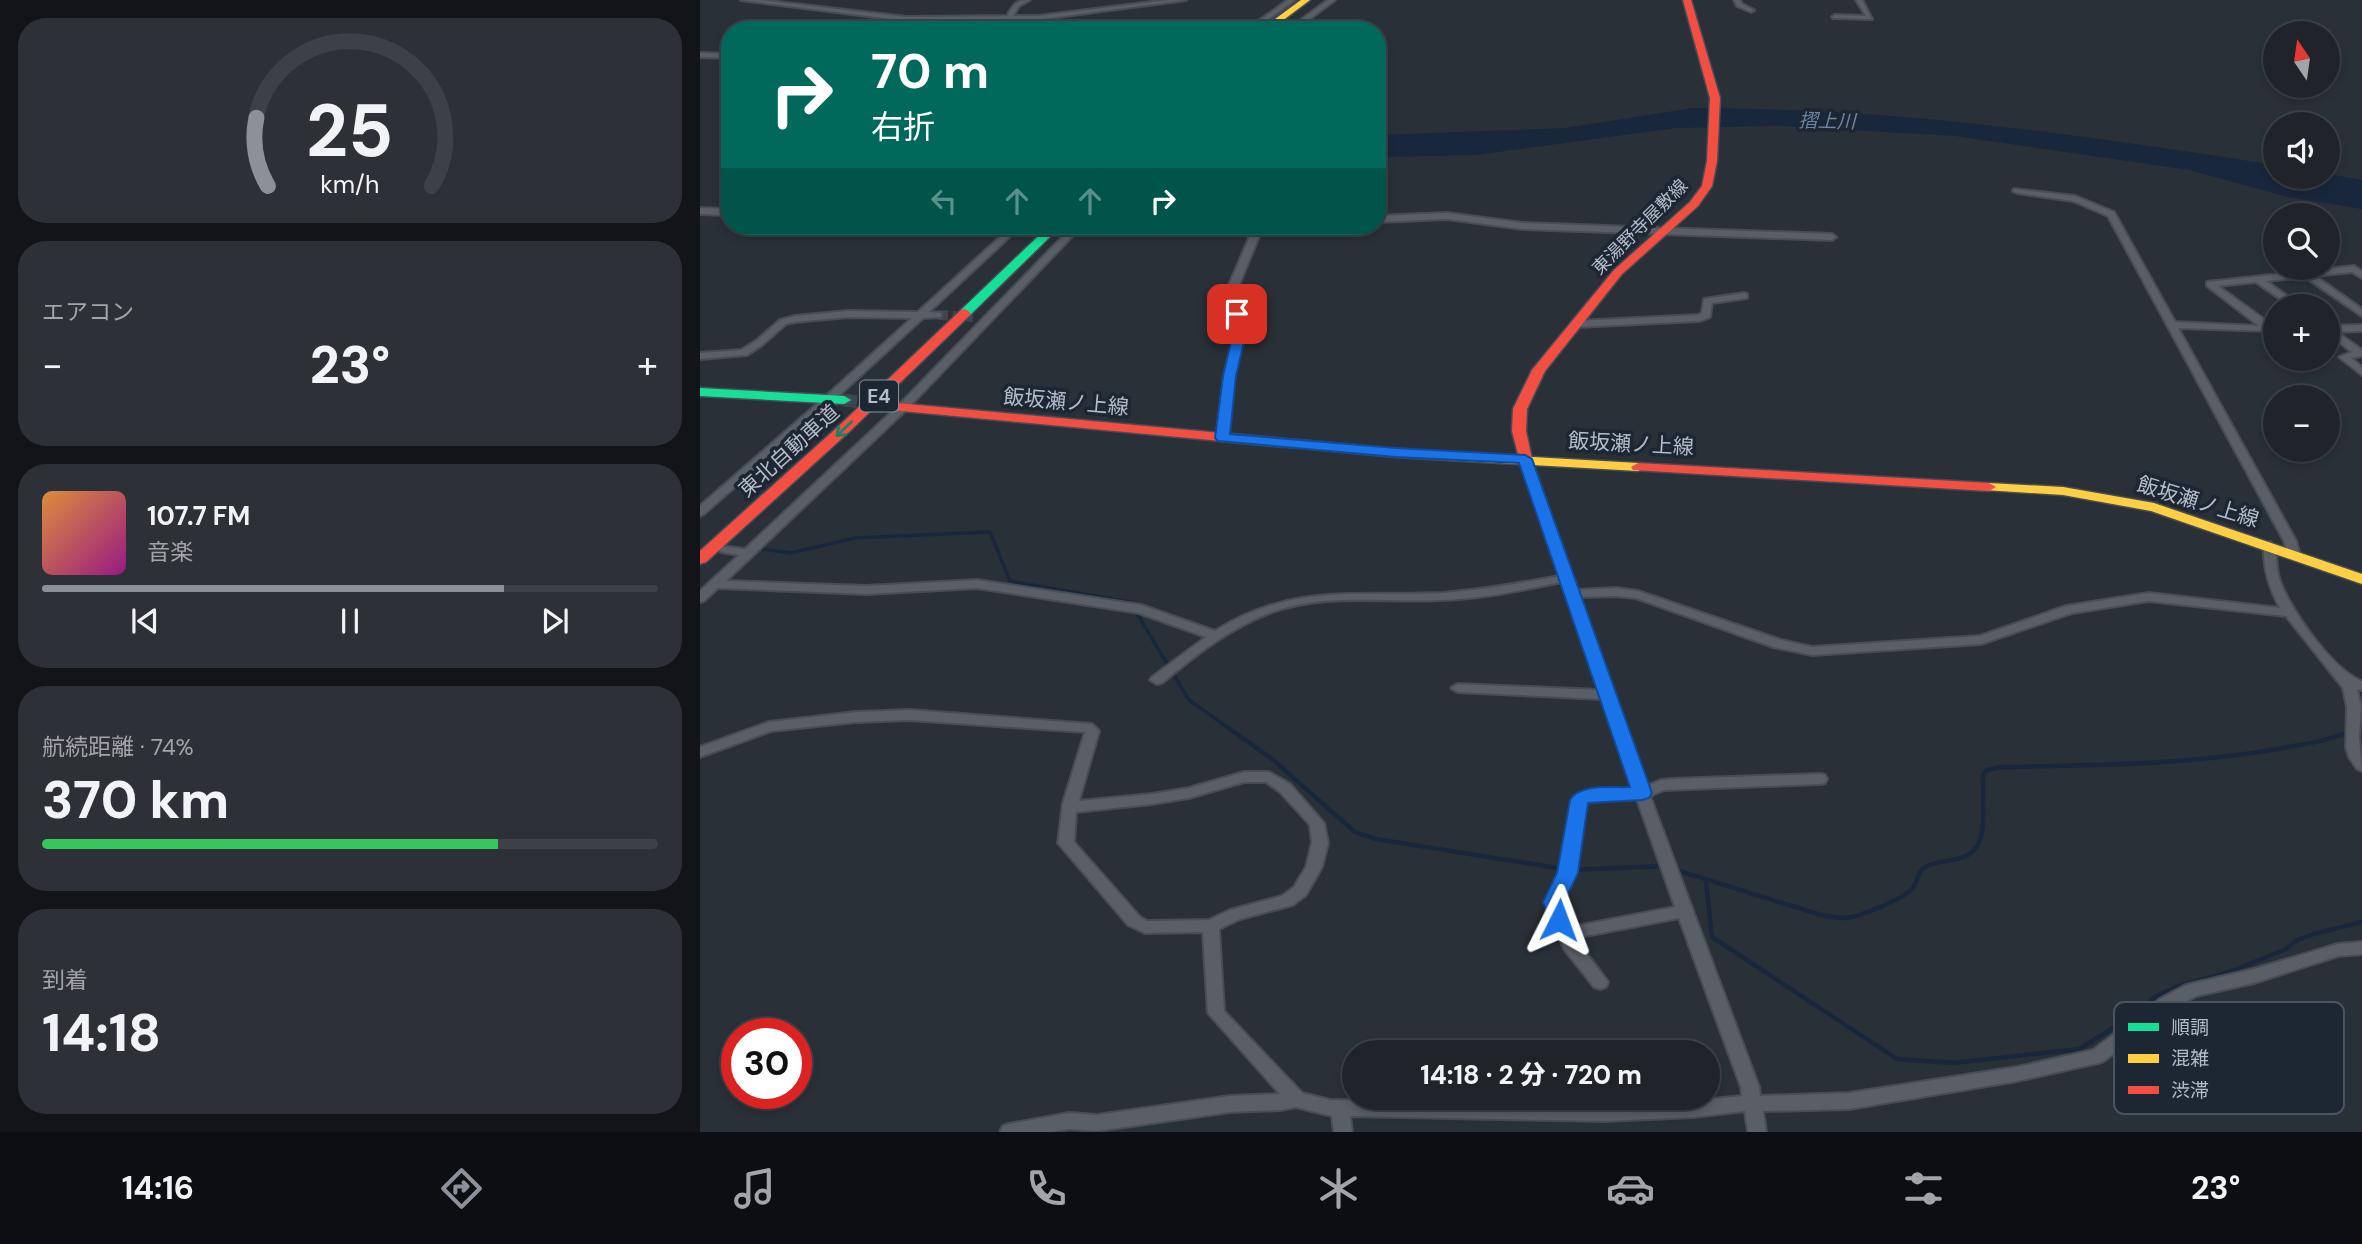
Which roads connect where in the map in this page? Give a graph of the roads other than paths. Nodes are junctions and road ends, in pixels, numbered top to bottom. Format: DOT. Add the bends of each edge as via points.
graph roads {
  1 [pos="744,0"];
  2 [pos="779,0"];
  3 [pos="1027,0"];
  4 [pos="1183,0"];
  5 [pos="1292,0"];
  6 [pos="1306,0"];
  7 [pos="1318,0"];
  8 [pos="1332,0"];
  9 [pos="1687,0"];
  10 [pos="1747,0"];
  11 [pos="1859,0"];
  12 [pos="771,4"];
  13 [pos="1751,10"];
  14 [pos="1009,18"];
  15 [pos="1033,18"];
  16 [pos="1836,19"];
  17 [pos="1043,21"];
  18 [pos="1262,21"];
  19 [pos="1277,21"];
  20 [pos="1289,21"];
  21 [pos="1303,21"];
  22 [pos="700,55"];
  23 [pos="721,56"];
  24 [pos="2017,191"];
  25 [pos="700,211"];
  26 [pos="721,212"];
  27 [pos="1386,219"];
  28 [pos="1664,231"];
  29 [pos="1007,235"];
  30 [pos="1037,235"];
  31 [pos="1038,235"];
  32 [pos="1069,235"];
  33 [pos="1255,235"];
  34 [pos="1832,237"];
  35 [pos="2340,271"];
  36 [pos="2362,275"];
  37 [pos="2259,280"];
  38 [pos="2263,280"];
  39 [pos="2315,280"];
  40 [pos="2278,294"];
  41 [pos="1744,296"];
  42 [pos="2362,313"];
  43 [pos="919,315"];
  44 [pos="938,315"];
  45 [pos="972,317"];
  46 [pos="989,318"];
  47 [pos="2263,322"];
  48 [pos="1576,324"];
  49 [pos="2171,325"];
  50 [pos="2362,328"];
  51 [pos="2263,329"];
  52 [pos="2340,329"];
  53 [pos="2340,338"];
  54 [pos="700,356"];
  55 [pos="2362,373"];
  56 [pos="700,392"];
  57 [pos="837,400"];
  58 [pos="894,407"];
  59 [pos="1223,438"];
  60 [pos="1525,459"];
  61 [pos="700,512"];
  62 [pos="700,540"];
  63 [pos="2270,546"];
  64 [pos="725,549"];
  65 [pos="749,554"];
  66 [pos="2294,555"];
  67 [pos="700,559"];
  68 [pos="1566,578"];
  69 [pos="2362,579"];
  70 [pos="716,584"];
  71 [pos="1571,594"];
  72 [pos="700,598"];
  73 [pos="2292,613"];
  74 [pos="1215,636"];
  75 [pos="1157,680"];
  76 [pos="2344,680"];
  77 [pos="2362,686"];
  78 [pos="1458,688"];
  79 [pos="1607,695"];
  80 [pos="700,752"];
  81 [pos="2362,766"];
  82 [pos="1820,779"];
  83 [pos="1642,793"];
  84 [pos="1071,807"];
  85 [pos="1684,911"];
  86 [pos="1210,926"];
  87 [pos="1566,934"];
  88 [pos="2362,948"];
  89 [pos="1600,982"];
  90 [pos="2170,1002"];
  91 [pos="2114,1044"];
  92 [pos="1296,1099"];
  93 [pos="1752,1104"];
  94 [pos="1339,1108"];
  95 [pos="1009,1132"];
  96 [pos="1343,1132"];
  97 [pos="1757,1132"];
  1 -- 12 [label="street"];
  2 -- 12 [label="street"];
  3 -- 14 [label="street" via="1016,5"];
  4 -- 15 [label="street"];
  5 -- 18 [label="street"];
  6 -- 19 [label="main road"];
  7 -- 20 [label="main road"];
  8 -- 21 [label="street"];
  9 -- 28 [label="main road, 東湯野寺屋敷線" via="1715,98 1712,161 1702,193"];
  10 -- 13 [label="street" via="1737,0"];
  11 -- 16 [label="street" via="1870,18 1859,22"];
  12 -- 14 [label="street" via="907,19"];
  14 -- 15 [label="street"];
  15 -- 17 [label="street"];
  22 -- 23 [label="street"];
  24 -- 49 [label="street" via="2075,199 2112,214"];
  25 -- 26 [label="street"];
  27 -- 28 [label="street" via="1447,216 1523,226"];
  28 -- 34 [label="street"];
  28 -- 48 [label="main road, 東湯野寺屋敷線" via="1619,272"];
  29 -- 43 [label="street"];
  30 -- 62 [label="main road, 東北自動車道 / E4"];
  31 -- 67 [label="main road, 東北自動車道 / E4, one-way" via="846,427"];
  32 -- 46 [label="street"];
  33 -- 59 [label="street" via="1231,292 1241,329 1229,376"];
  35 -- 36 [label="street" via="2354,269"];
  37 -- 38 [label="street"];
  37 -- 40 [label="street"];
  37 -- 47 [label="street" via="2210,284"];
  39 -- 42 [label="street"];
  41 -- 48 [label="street" via="1707,301 1707,315 1699,318"];
  43 -- 44 [label="street"];
  43 -- 54 [label="street" via="848,314 789,320 743,353"];
  43 -- 57 [label="street"];
  45 -- 46 [label="street"];
  46 -- 58 [label="street"];
  48 -- 60 [label="main road, 東湯野寺屋敷線" via="1539,370 1521,404 1519,431"];
  49 -- 51 [label="street"];
  49 -- 66 [label="street"];
  50 -- 52 [label="street"];
  53 -- 55 [label="street" via="2360,353 2344,357"];
  56 -- 57 [label="main road"];
  57 -- 61 [label="street"];
  58 -- 59 [label="main road, 飯坂瀬ノ上線"];
  58 -- 65 [label="street"];
  59 -- 60 [label="main road, 飯坂瀬ノ上線"];
  60 -- 63 [label="main road, 飯坂瀬ノ上線" via="2063,491 2154,507"];
  60 -- 68 [label="street"];
  63 -- 66 [label="main road, 飯坂瀬ノ上線"];
  63 -- 73 [label="street" via="2268,565"];
  64 -- 65 [label="street"];
  65 -- 70 [label="street"];
  66 -- 69 [label="main road, 飯坂瀬ノ上線"];
  68 -- 71 [label="street"];
  68 -- 74 [label="street" via="1451,596 1369,595 1285,604"];
  70 -- 72 [label="street"];
  70 -- 74 [label="street" via="866,590 977,584 1141,609"];
  71 -- 73 [label="street" via="1638,595 1778,644 1812,651 1981,640 2070,609 2149,597"];
  71 -- 79 [label="street"];
  73 -- 76 [label="street"];
  74 -- 75 [label="street"];
  76 -- 77 [label="street"];
  76 -- 81 [label="street" via="2353,694 2352,738"];
  78 -- 79 [label="street"];
  79 -- 83 [label="street"];
  80 -- 84 [label="street" via="769,727 856,717 910,715 1087,727 1092,731"];
  82 -- 83 [label="street" via="1672,784"];
  83 -- 85 [label="street"];
  83 -- 87 [label="street" via="1579,800 1567,873 1553,902"];
  84 -- 86 [label="street" via="1066,843 1134,921 1145,927"];
  84 -- 86 [label="street" via="1164,797 1244,777 1269,777 1285,788 1317,823 1320,843 1310,878 1287,901"];
  85 -- 87 [label="street"];
  85 -- 93 [label="street" via="1750,1087"];
  86 -- 92 [label="street" via="1216,1013"];
  87 -- 89 [label="street"];
  88 -- 90 [label="street" via="2339,950 2192,990"];
  91 -- 93 [label="street" via="2098,1056 2017,1074 1849,1101"];
  92 -- 94 [label="street"];
  92 -- 95 [label="street" via="1097,1123 1060,1122"];
  93 -- 94 [label="street" via="1605,1113"];
  93 -- 97 [label="street"];
  94 -- 96 [label="street"];
}
